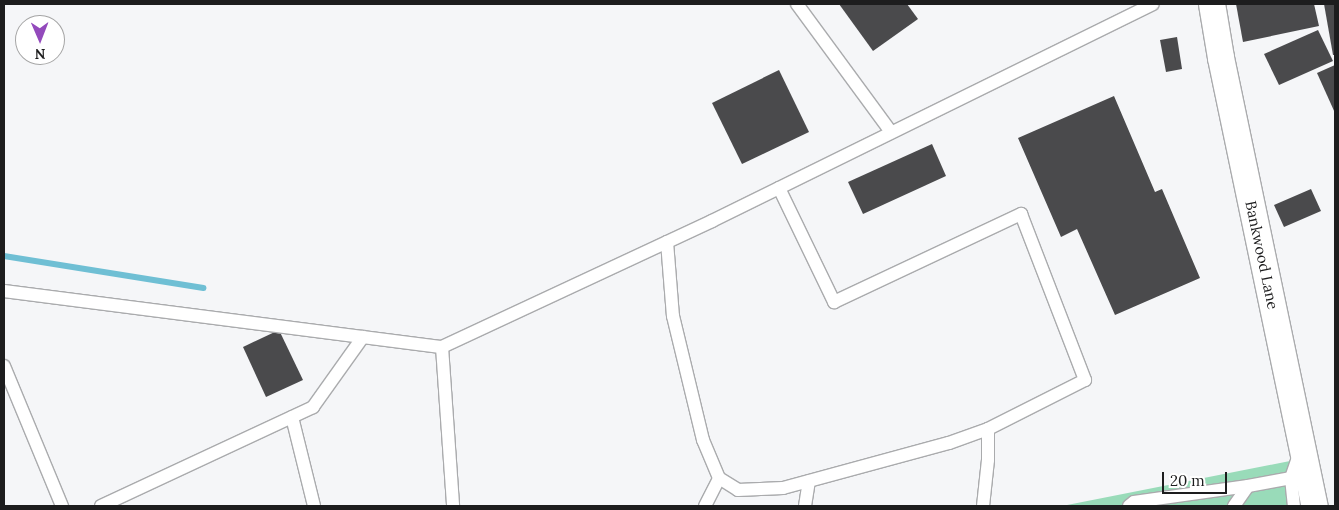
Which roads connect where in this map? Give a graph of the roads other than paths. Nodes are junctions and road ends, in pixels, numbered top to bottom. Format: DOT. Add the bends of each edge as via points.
graph roads {
  1 [pos="797,4"];
  2 [pos="1154,4"];
  3 [pos="1212,4"];
  4 [pos="891,132"];
  5 [pos="779,188"];
  6 [pos="667,242"];
  7 [pos="4,291"];
  8 [pos="363,337"];
  9 [pos="442,347"];
  10 [pos="4,366"];
  11 [pos="292,417"];
  12 [pos="988,429"];
  13 [pos="1302,448"];
  14 [pos="719,478"];
  15 [pos="1291,478"];
  16 [pos="809,481"];
  17 [pos="1248,486"];
  18 [pos="62,506"];
  19 [pos="101,506"];
  20 [pos="314,506"];
  21 [pos="453,506"];
  22 [pos="705,506"];
  23 [pos="805,506"];
  24 [pos="983,506"];
  25 [pos="1129,506"];
  26 [pos="1234,506"];
  27 [pos="1294,506"];
  28 [pos="1315,506"];
  1 -- 4 [label="lane"];
  2 -- 4 [label="lane"];
  3 -- 13 [label="street, Bankwood Lane"];
  4 -- 5 [label="lane"];
  5 -- 6 [label="lane"];
  5 -- 12 [label="lane" via="834,302 1021,214 1085,380"];
  6 -- 9 [label="lane"];
  6 -- 14 [label="lane" via="673,316 703,440"];
  7 -- 8 [label="lane"];
  8 -- 9 [label="lane"];
  8 -- 11 [label="lane" via="313,407"];
  9 -- 21 [label="lane"];
  10 -- 18 [label="lane"];
  11 -- 19 [label="lane"];
  11 -- 20 [label="lane"];
  12 -- 16 [label="lane" via="949,443"];
  12 -- 24 [label="lane"];
  13 -- 15 [label="lane"];
  13 -- 28 [label="street, Bankwood Lane"];
  14 -- 16 [label="lane" via="738,490 766,490"];
  14 -- 22 [label="lane"];
  15 -- 17 [label="lane"];
  15 -- 27 [label="lane"];
  16 -- 23 [label="lane"];
  17 -- 25 [label="lane" via="1134,502"];
  17 -- 26 [label="lane"];
}
